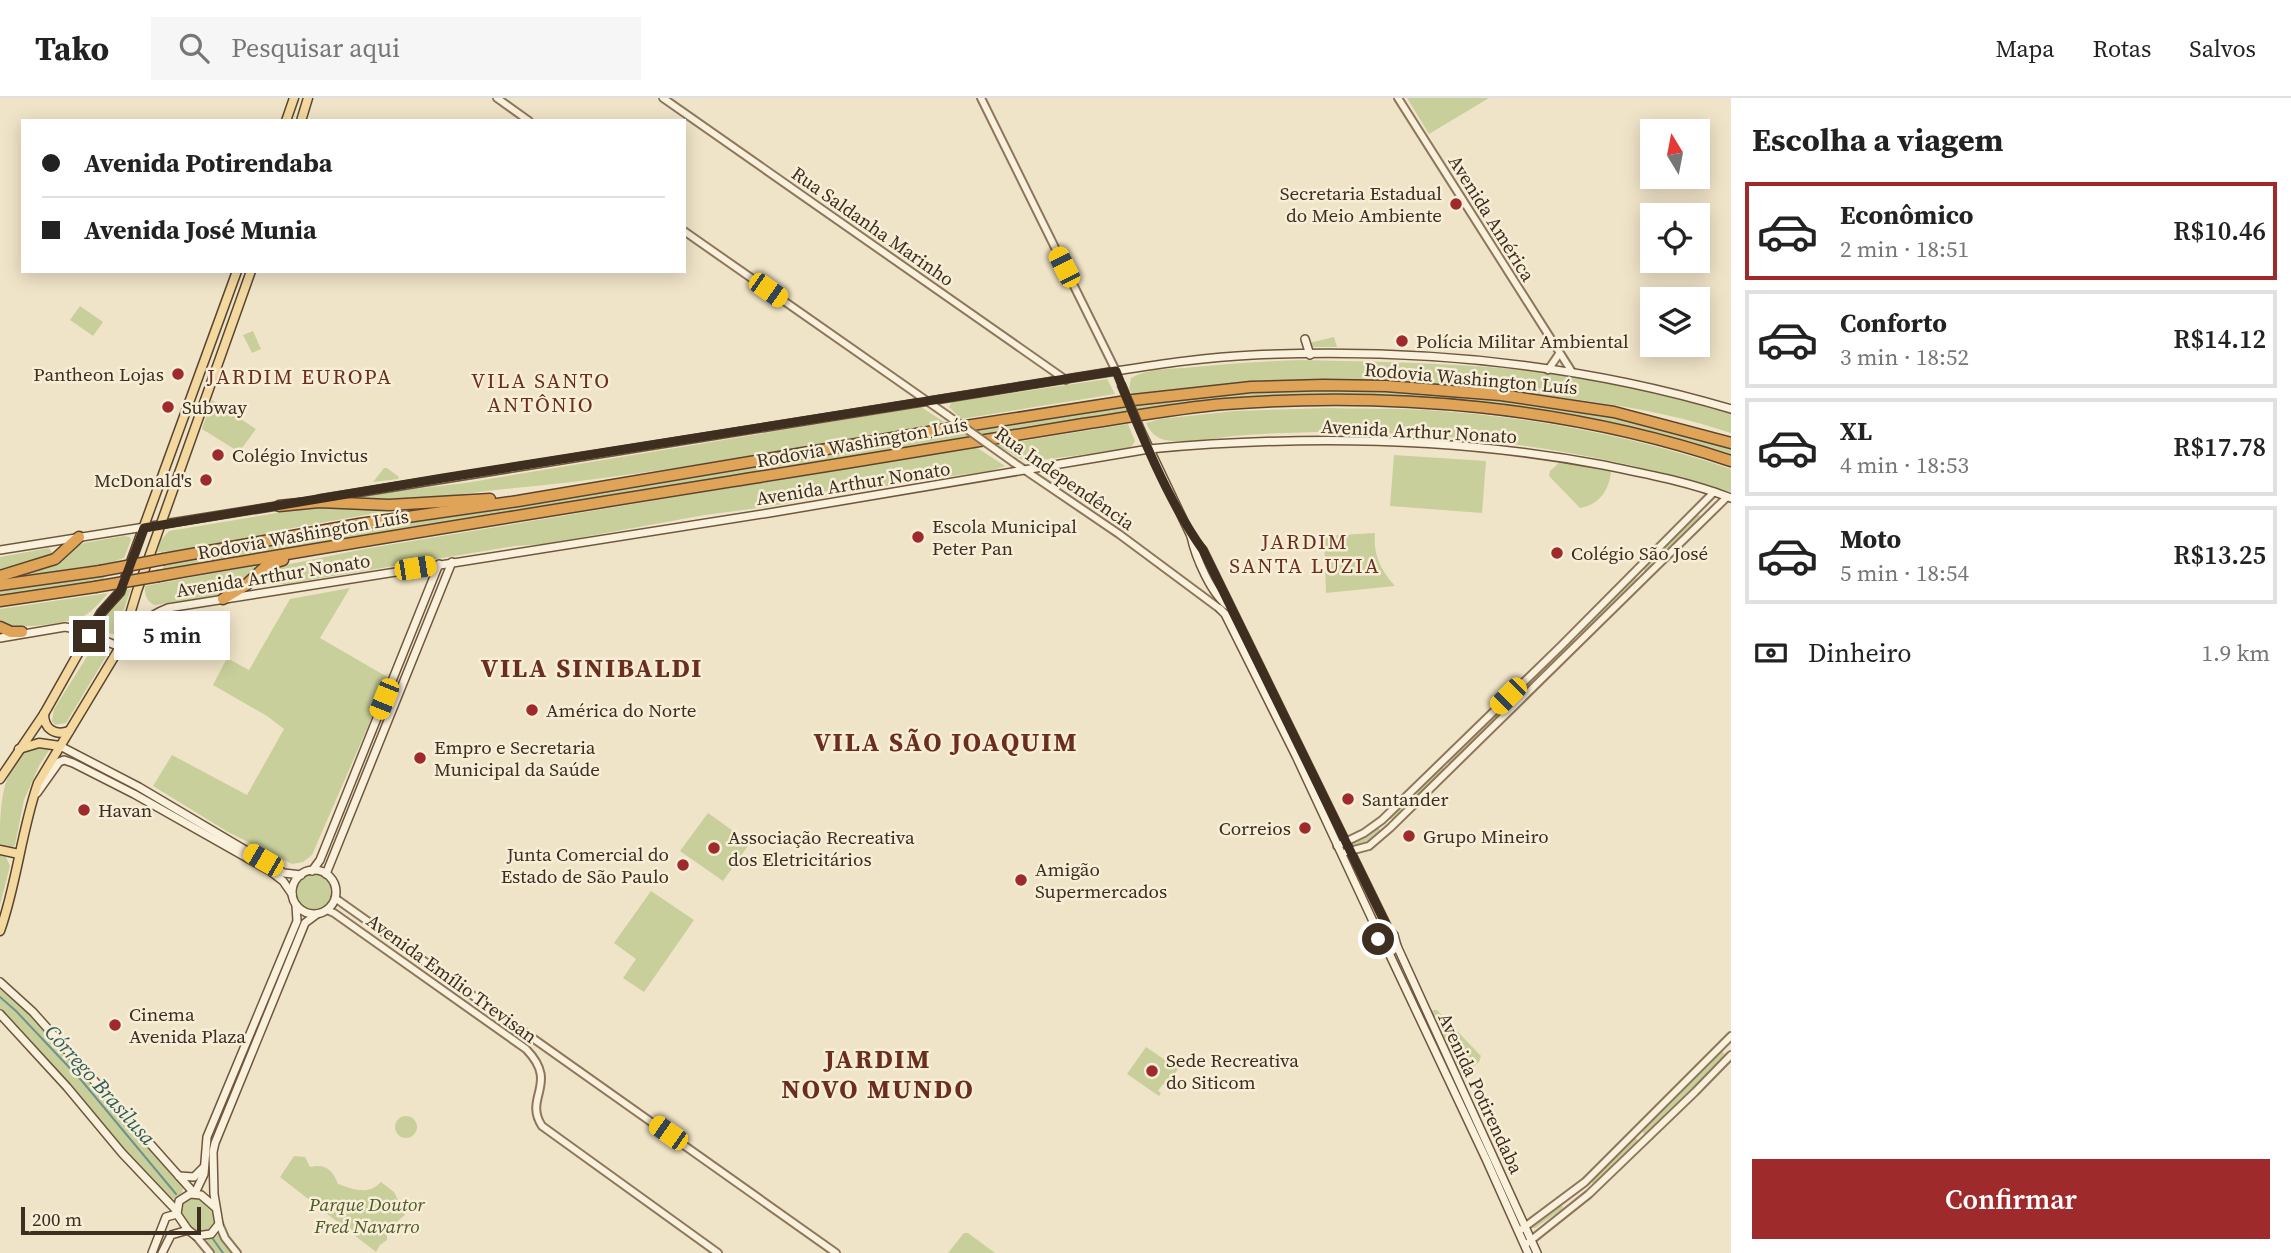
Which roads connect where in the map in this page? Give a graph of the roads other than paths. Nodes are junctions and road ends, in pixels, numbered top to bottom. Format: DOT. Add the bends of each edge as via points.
graph roads {
  1 [pos="294,98"];
  2 [pos="308,98"];
  3 [pos="497,98"];
  4 [pos="663,98"];
  5 [pos="981,98"];
  6 [pos="1398,98"];
  7 [pos="287,119"];
  8 [pos="302,119"];
  9 [pos="526,119"];
  10 [pos="686,232"];
  11 [pos="236,273"];
  12 [pos="250,273"];
  13 [pos="1305,339"];
  14 [pos="1559,354"];
  15 [pos="1310,355"];
  16 [pos="1548,370"];
  17 [pos="1116,371"];
  18 [pos="1572,372"];
  19 [pos="1066,380"];
  20 [pos="927,401"];
  21 [pos="1731,408"];
  22 [pos="1731,441"];
  23 [pos="1149,449"];
  24 [pos="1731,461"];
  25 [pos="1026,471"];
  26 [pos="1714,492"];
  27 [pos="1729,497"];
  28 [pos="518,501"];
  29 [pos="279,506"];
  30 [pos="160,526"];
  31 [pos="144,528"];
  32 [pos="79,537"];
  33 [pos="320,549"];
  34 [pos="0,550"];
  35 [pos="452,562"];
  36 [pos="439,564"];
  37 [pos="0,576"];
  38 [pos="0,585"];
  39 [pos="223,599"];
  40 [pos="0,601"];
  41 [pos="1220,609"];
  42 [pos="0,627"];
  43 [pos="22,632"];
  44 [pos="89,636"];
  45 [pos="0,638"];
  46 [pos="120,647"];
  47 [pos="399,660"];
  48 [pos="410,665"];
  49 [pos="44,714"];
  50 [pos="69,732"];
  51 [pos="60,746"];
  52 [pos="19,750"];
  53 [pos="0,779"];
  54 [pos="33,799"];
  55 [pos="1345,842"];
  56 [pos="1336,846"];
  57 [pos="0,850"];
  58 [pos="1349,851"];
  59 [pos="19,854"];
  60 [pos="1341,855"];
  61 [pos="312,871"];
  62 [pos="301,874"];
  63 [pos="326,874"];
  64 [pos="292,894"];
  65 [pos="335,898"];
  66 [pos="296,905"];
  67 [pos="327,910"];
  68 [pos="317,914"];
  69 [pos="2,923"];
  70 [pos="1389,930"];
  71 [pos="0,931"];
  72 [pos="1378,932"];
  73 [pos="1397,946"];
  74 [pos="1388,951"];
  75 [pos="0,982"];
  76 [pos="0,1014"];
  77 [pos="1731,1036"];
  78 [pos="1731,1055"];
  79 [pos="204,1167"];
  80 [pos="179,1176"];
  81 [pos="195,1193"];
  82 [pos="1565,1197"];
  83 [pos="1572,1207"];
  84 [pos="216,1208"];
  85 [pos="176,1212"];
  86 [pos="219,1224"];
  87 [pos="188,1230"];
  88 [pos="1522,1230"];
  89 [pos="196,1236"];
  90 [pos="1527,1242"];
  91 [pos="152,1253"];
  92 [pos="162,1253"];
  93 [pos="209,1253"];
  94 [pos="237,1253"];
  95 [pos="718,1253"];
  96 [pos="836,1253"];
  97 [pos="1528,1253"];
  98 [pos="1537,1253"];
  1 -- 7 [label="main road"];
  2 -- 8 [label="main road"];
  3 -- 9 [label="street"];
  4 -- 19 [label="street, Rua Saldanha Marinho"];
  5 -- 17 [label="street"];
  6 -- 14 [label="street, Avenida América"];
  10 -- 20 [label="street, Rua Independência"];
  11 -- 31 [label="main road"];
  12 -- 30 [label="main road"];
  13 -- 15 [label="main road"];
  14 -- 16 [label="street"];
  14 -- 18 [label="street, Avenida América"];
  15 -- 16 [label="main road" via="1467,359"];
  15 -- 17 [label="main road" via="1253,355"];
  16 -- 18 [label="main road"];
  17 -- 19 [label="main road"];
  17 -- 23 [label="main road, bridge"];
  18 -- 21 [label="main road"];
  19 -- 20 [label="main road"];
  20 -- 25 [label="street, Rua Independência, bridge"];
  20 -- 29 [label="main road"];
  22 -- 28 [label="highway, Rodovia Washington Luís" via="1614,412 1452,390 1356,385 1251,387 1120,402"];
  23 -- 25 [label="main road, Avenida Arthur Nonato"];
  23 -- 26 [label="main road, Avenida Arthur Nonato" via="1380,441 1514,451 1666,478"];
  23 -- 55 [label="main road" via="1215,594 1230,607 1257,658"];
  24 -- 33 [label="highway, Rodovia Washington Luís" via="1625,431 1489,409 1389,401 1256,402 1165,411"];
  25 -- 35 [label="main road, Avenida Arthur Nonato"];
  25 -- 41 [label="street, Rua Independência"];
  26 -- 27 [label="main road, Avenida Arthur Nonato"];
  26 -- 55 [label="street" via="1382,820"];
  27 -- 58 [label="street" via="1400,819 1369,846"];
  28 -- 29 [label="highway" via="507,497"];
  28 -- 38 [label="highway, Rodovia Washington Luís, bridge"];
  29 -- 30 [label="main road"];
  30 -- 31 [label="main road"];
  30 -- 46 [label="main road"];
  31 -- 32 [label="main road"];
  31 -- 44 [label="main road" via="120,592"];
  32 -- 34 [label="main road"];
  32 -- 37 [label="highway" via="55,559"];
  33 -- 39 [label="highway" via="267,565"];
  33 -- 40 [label="highway, Rodovia Washington Luís, bridge"];
  35 -- 36 [label="main road, Avenida Arthur Nonato"];
  35 -- 48 [label="main road"];
  36 -- 39 [label="main road, Avenida Arthur Nonato"];
  36 -- 47 [label="main road"];
  39 -- 46 [label="main road, Avenida Arthur Nonato" via="159,611"];
  41 -- 56 [label="main road" via="1296,756"];
  42 -- 43 [label="highway"];
  43 -- 44 [label="main road" via="65,627"];
  43 -- 45 [label="main road"];
  44 -- 46 [label="main road"];
  44 -- 49 [label="main road"];
  46 -- 50 [label="main road"];
  47 -- 48 [label="main road"];
  47 -- 61 [label="main road"];
  48 -- 63 [label="main road"];
  49 -- 50 [label="main road" via="52,732"];
  49 -- 52 [label="main road"];
  50 -- 51 [label="main road"];
  51 -- 52 [label="main road" via="39,743"];
  51 -- 54 [label="main road"];
  51 -- 62 [label="main road" via="284,873"];
  52 -- 53 [label="main road"];
  54 -- 59 [label="main road"];
  54 -- 64 [label="main road" via="56,765 64,760 73,763 270,872"];
  55 -- 56 [label="street"];
  55 -- 58 [label="main road"];
  56 -- 60 [label="main road"];
  57 -- 59 [label="main road"];
  58 -- 60 [label="street"];
  58 -- 70 [label="main road"];
  59 -- 69 [label="main road"];
  60 -- 72 [label="main road"];
  61 -- 62 [label="main road"];
  61 -- 63 [label="main road"];
  62 -- 64 [label="main road"];
  63 -- 65 [label="main road" via="334,884"];
  64 -- 66 [label="main road"];
  65 -- 67 [label="main road"];
  65 -- 96 [label="street, Avenida Emílio Trevisan"];
  66 -- 68 [label="main road"];
  66 -- 79 [label="main road" via="297,921 207,1137"];
  67 -- 68 [label="main road"];
  67 -- 95 [label="street, Avenida Emílio Trevisan" via="526,1049 541,1072 535,1104 542,1125"];
  68 -- 84 [label="main road" via="305,923 215,1143"];
  69 -- 71 [label="main road"];
  70 -- 72 [label="main road"];
  70 -- 73 [label="main road"];
  72 -- 74 [label="main road" via="1380,945"];
  73 -- 74 [label="main road"];
  73 -- 88 [label="main road, Avenida Potirendaba"];
  74 -- 88 [label="main road, Avenida Potirendaba"];
  75 -- 80 [label="main road" via="33,1012"];
  76 -- 85 [label="main road"];
  77 -- 82 [label="street"];
  78 -- 83 [label="street"];
  79 -- 80 [label="main road" via="194,1177"];
  79 -- 81 [label="main road"];
  80 -- 81 [label="main road"];
  81 -- 84 [label="main road"];
  81 -- 85 [label="main road" via="181,1199"];
  82 -- 83 [label="street"];
  82 -- 88 [label="street"];
  83 -- 90 [label="street"];
  84 -- 86 [label="main road"];
  85 -- 87 [label="main road"];
  85 -- 91 [label="main road" via="166,1217"];
  86 -- 89 [label="main road" via="211,1234"];
  86 -- 94 [label="street"];
  87 -- 89 [label="main road"];
  87 -- 92 [label="main road" via="171,1235"];
  88 -- 90 [label="main road, Avenida Potirendaba"];
  89 -- 93 [label="street"];
  90 -- 97 [label="main road, Avenida Potirendaba"];
  90 -- 98 [label="main road, Avenida Potirendaba"];
}
